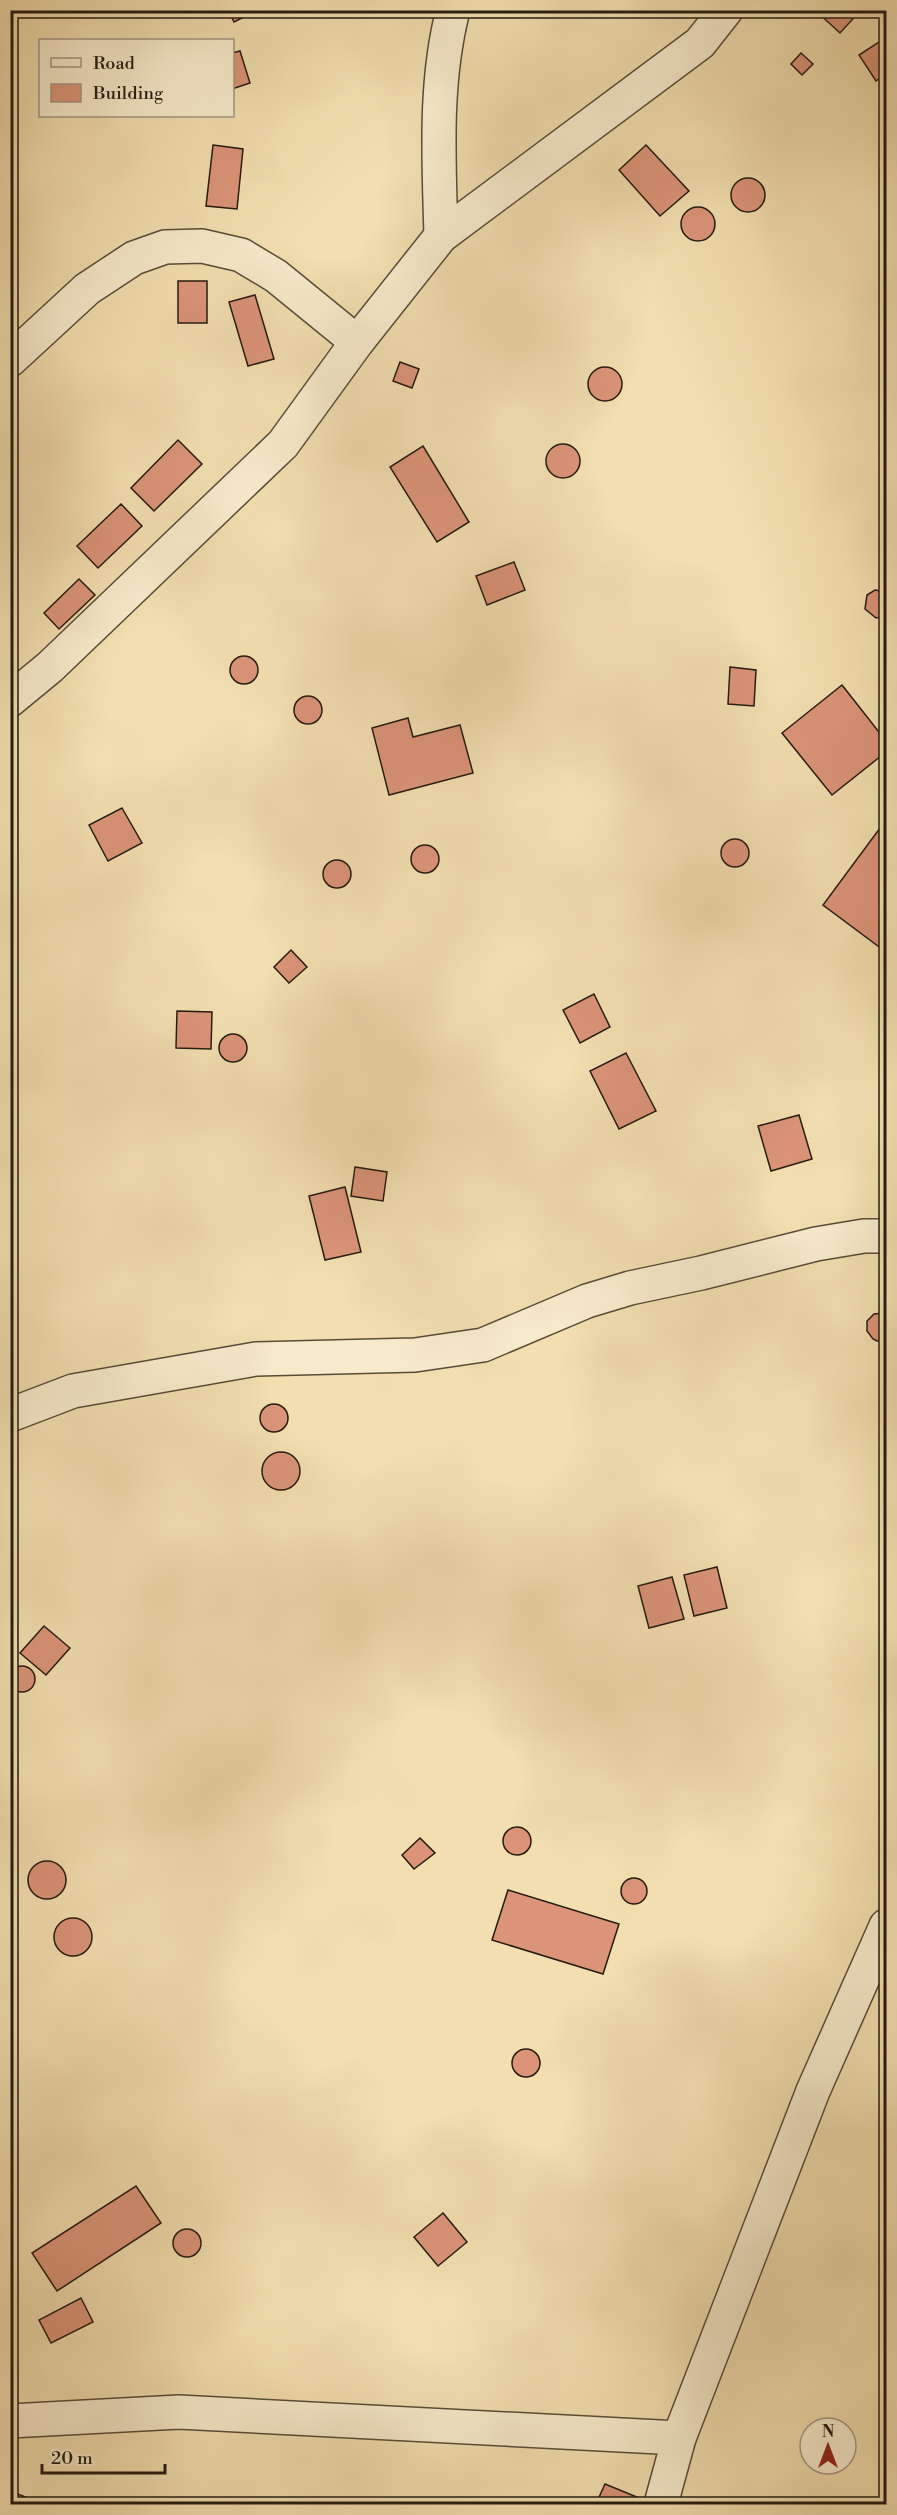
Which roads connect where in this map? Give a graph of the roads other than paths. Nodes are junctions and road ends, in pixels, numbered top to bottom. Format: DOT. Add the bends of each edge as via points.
graph roads {
  1 [pos="453,10"];
  2 [pos="726,10"];
  3 [pos="441,236"];
  4 [pos="357,342"];
  5 [pos="10,360"];
  6 [pos="10,700"];
  7 [pos="886,1236"];
  8 [pos="10,1415"];
  9 [pos="886,1926"];
  10 [pos="10,2421"];
  11 [pos="679,2438"];
  12 [pos="661,2505"];
  1 -- 3 [label="street" via="446,40 438,137"];
  2 -- 3 [label="street" via="700,43"];
  3 -- 4 [label="street"];
  4 -- 5 [label="street" via="276,276 241,255 202,246 165,247 134,258 87,289"];
  4 -- 6 [label="street" via="283,444 50,668"];
  7 -- 8 [label="street" via="816,1244 630,1288 586,1300 483,1345 415,1355 256,1359 73,1391"];
  9 -- 11 [label="street" via="813,2091"];
  10 -- 11 [label="street" via="179,2412"];
  11 -- 12 [label="street"];
}
